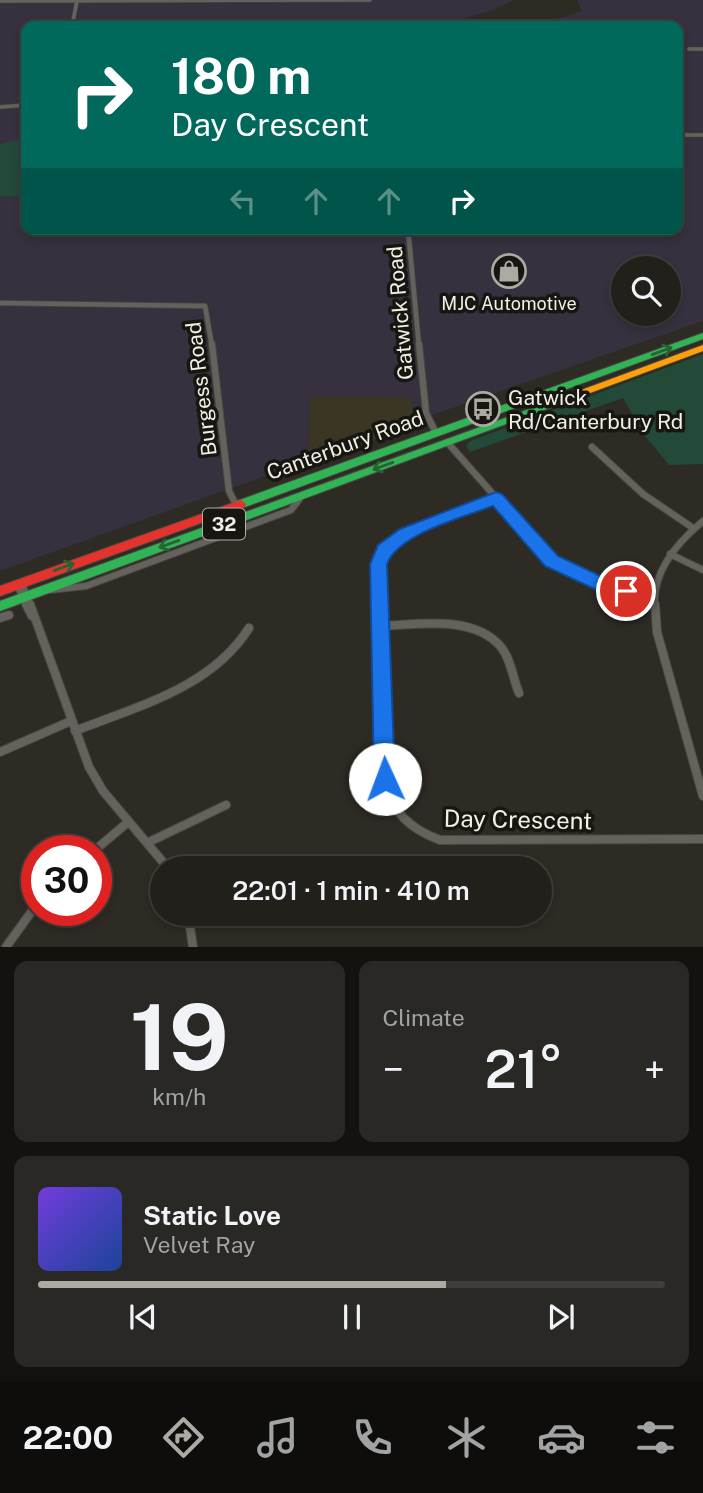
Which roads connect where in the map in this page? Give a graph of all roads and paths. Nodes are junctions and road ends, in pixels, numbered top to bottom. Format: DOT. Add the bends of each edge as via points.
graph roads {
  1 [pos="370,0"];
  2 [pos="0,1"];
  3 [pos="75,1"];
  4 [pos="73,21"];
  5 [pos="703,48"];
  6 [pos="689,49"];
  7 [pos="21,105"];
  8 [pos="0,107"];
  9 [pos="683,135"];
  10 [pos="703,135"];
  11 [pos="409,235"];
  12 [pos="0,303"];
  13 [pos="703,336"];
  14 [pos="703,348"];
  15 [pos="616,368"];
  16 [pos="626,376"];
  17 [pos="436,433"];
  18 [pos="447,442"];
  19 [pos="592,447"];
  20 [pos="496,498"];
  21 [pos="236,505"];
  22 [pos="703,521"];
  23 [pos="693,528"];
  24 [pos="670,554"];
  25 [pos="703,570"];
  26 [pos="19,584"];
  27 [pos="0,591"];
  28 [pos="25,597"];
  29 [pos="654,597"];
  30 [pos="0,606"];
  31 [pos="9,615"];
  32 [pos="0,618"];
  33 [pos="379,626"];
  34 [pos="248,628"];
  35 [pos="519,693"];
  36 [pos="71,721"];
  37 [pos="75,731"];
  38 [pos="0,752"];
  39 [pos="703,795"];
  40 [pos="226,805"];
  41 [pos="127,822"];
  42 [pos="112,835"];
  43 [pos="703,839"];
  44 [pos="149,842"];
  45 [pos="159,856"];
  46 [pos="21,926"];
  47 [pos="190,926"];
  48 [pos="6,947"];
  49 [pos="193,947"];
  1 -- 3 [label="street"];
  2 -- 3 [label="street"];
  3 -- 4 [label="street"];
  5 -- 6 [label="street"];
  7 -- 8 [label="street"];
  9 -- 10 [label="street"];
  11 -- 17 [label="street, Gatwick Road" via="424,400 428,422"];
  12 -- 21 [label="street, Burgess Road" via="205,306 229,491"];
  15 -- 13 [label="main road, Canterbury Road / 32, one-way"];
  14 -- 16 [label="main road, Canterbury Road / 32"];
  15 -- 16 [label="main road"];
  15 -- 17 [label="main road, Canterbury Road / 32"];
  16 -- 18 [label="main road, Canterbury Road / 32"];
  17 -- 18 [label="main road"];
  17 -- 21 [label="main road, Canterbury Road / 32"];
  18 -- 20 [label="street"];
  18 -- 28 [label="main road, Canterbury Road / 32, one-way"];
  19 -- 23 [label="street" via="643,494"];
  20 -- 29 [label="street" via="552,561 607,587"];
  20 -- 33 [label="street, Day Crescent" via="406,534 384,549 379,564"];
  26 -- 21 [label="main road, Canterbury Road / 32, one-way"];
  22 -- 23 [label="street"];
  23 -- 24 [label="street"];
  24 -- 25 [label="street"];
  24 -- 29 [label="street"];
  26 -- 27 [label="main road, Canterbury Road / 32"];
  26 -- 28 [label="street"];
  28 -- 30 [label="main road, Canterbury Road / 32"];
  28 -- 36 [label="street"];
  29 -- 39 [label="street" via="657,632"];
  31 -- 32 [label="street"];
  33 -- 35 [label="street" via="478,631 503,649"];
  33 -- 43 [label="street, Day Crescent" via="386,792 399,815 419,832 440,840"];
  34 -- 37 [label="street" via="241,644 209,671"];
  36 -- 37 [label="street"];
  36 -- 38 [label="street"];
  37 -- 41 [label="street" via="103,792"];
  40 -- 44 [label="street"];
  41 -- 42 [label="street"];
  41 -- 44 [label="street"];
  44 -- 45 [label="street"];
  46 -- 48 [label="street"];
  47 -- 49 [label="street"];
}
